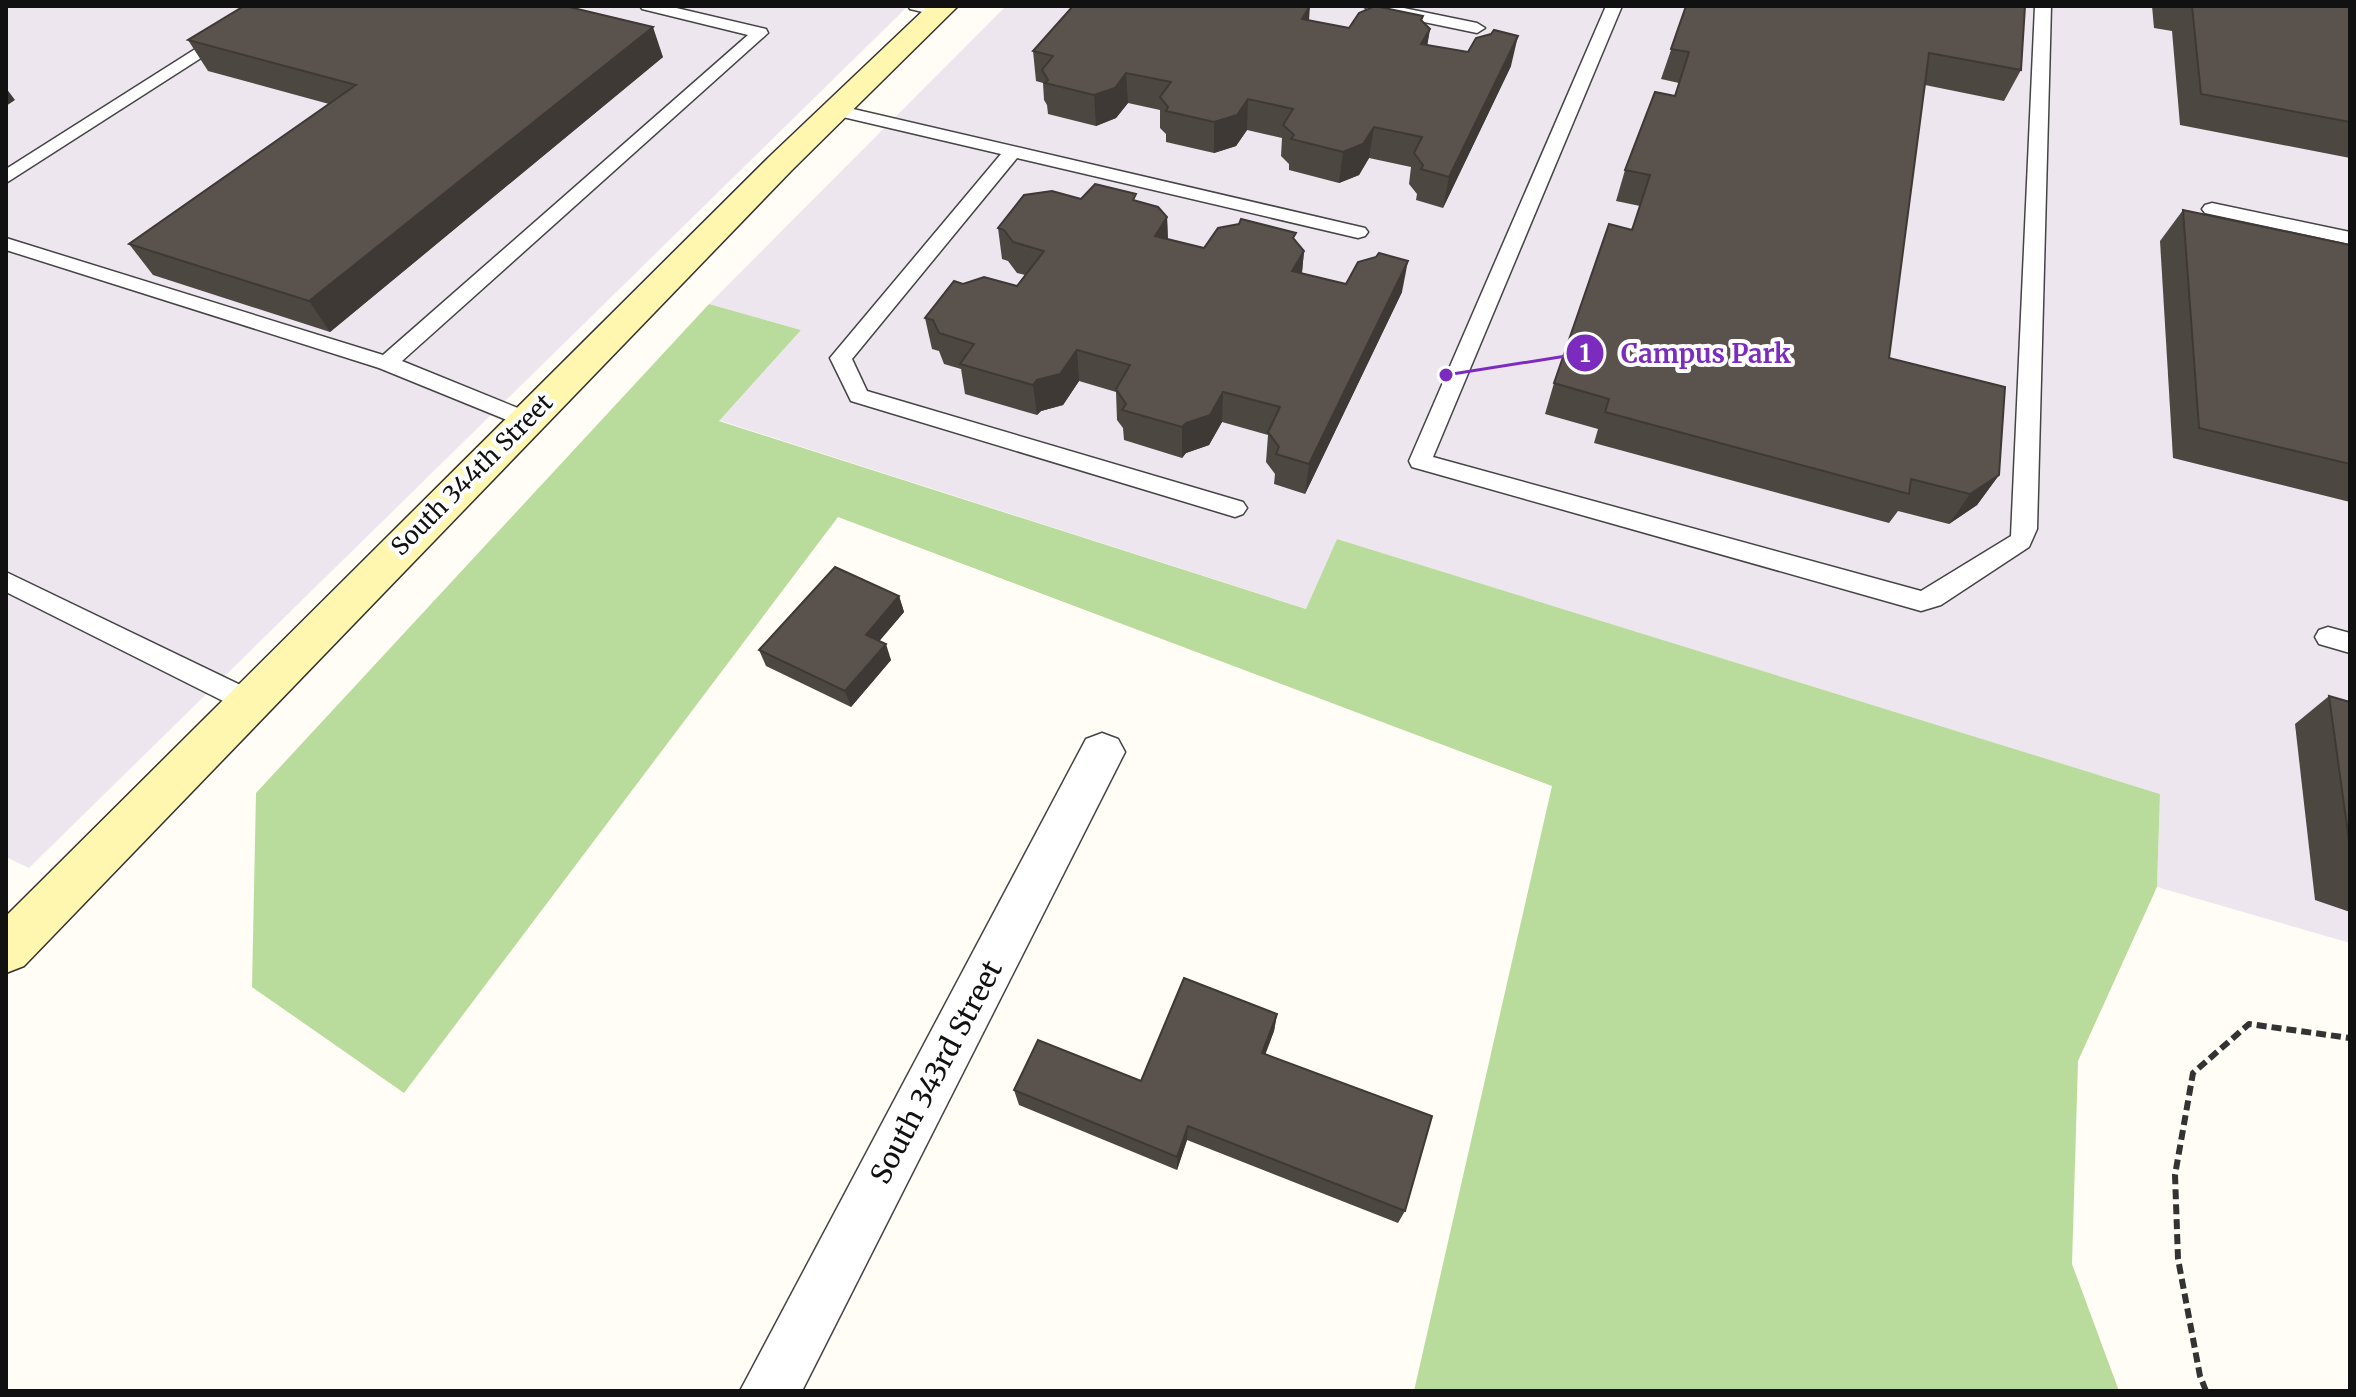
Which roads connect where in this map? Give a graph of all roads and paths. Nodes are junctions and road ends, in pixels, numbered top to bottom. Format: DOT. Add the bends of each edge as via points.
graph roads {
  1 [pos="274,6"];
  2 [pos="648,6"];
  3 [pos="1371,6"];
  4 [pos="1614,6"];
  5 [pos="2043,6"];
  6 [pos="933,8"];
  7 [pos="1477,28"];
  8 [pos="836,110"];
  9 [pos="1012,152"];
  10 [pos="6,177"];
  11 [pos="2212,209"];
  12 [pos="1358,232"];
  13 [pos="2350,238"];
  14 [pos="6,244"];
  15 [pos="387,363"];
  16 [pos="527,420"];
  17 [pos="1235,508"];
  18 [pos="6,581"];
  19 [pos="248,701"];
  20 [pos="1102,752"];
  21 [pos="6,950"];
  22 [pos="2350,1038"];
  23 [pos="770,1391"];
  24 [pos="2206,1391"];
  1 -- 10 [label="lane"];
  2 -- 15 [label="lane" via="760,33"];
  3 -- 7 [label="lane"];
  4 -- 5 [label="lane" via="1420,461 1921,601 2021,541 2025,529"];
  6 -- 8 [label="street, South 344th Street"];
  8 -- 9 [label="lane"];
  8 -- 16 [label="street, South 344th Street"];
  9 -- 12 [label="lane"];
  9 -- 17 [label="lane" via="841,358 859,396"];
  11 -- 13 [label="lane"];
  14 -- 15 [label="lane"];
  15 -- 16 [label="lane"];
  16 -- 19 [label="street, South 344th Street"];
  18 -- 19 [label="lane"];
  19 -- 21 [label="street, South 344th Street"];
  20 -- 23 [label="street, South 343rd Street"];
  22 -- 24 [label="path" via="2249,1024 2193,1073 2175,1175 2178,1259"];
}
